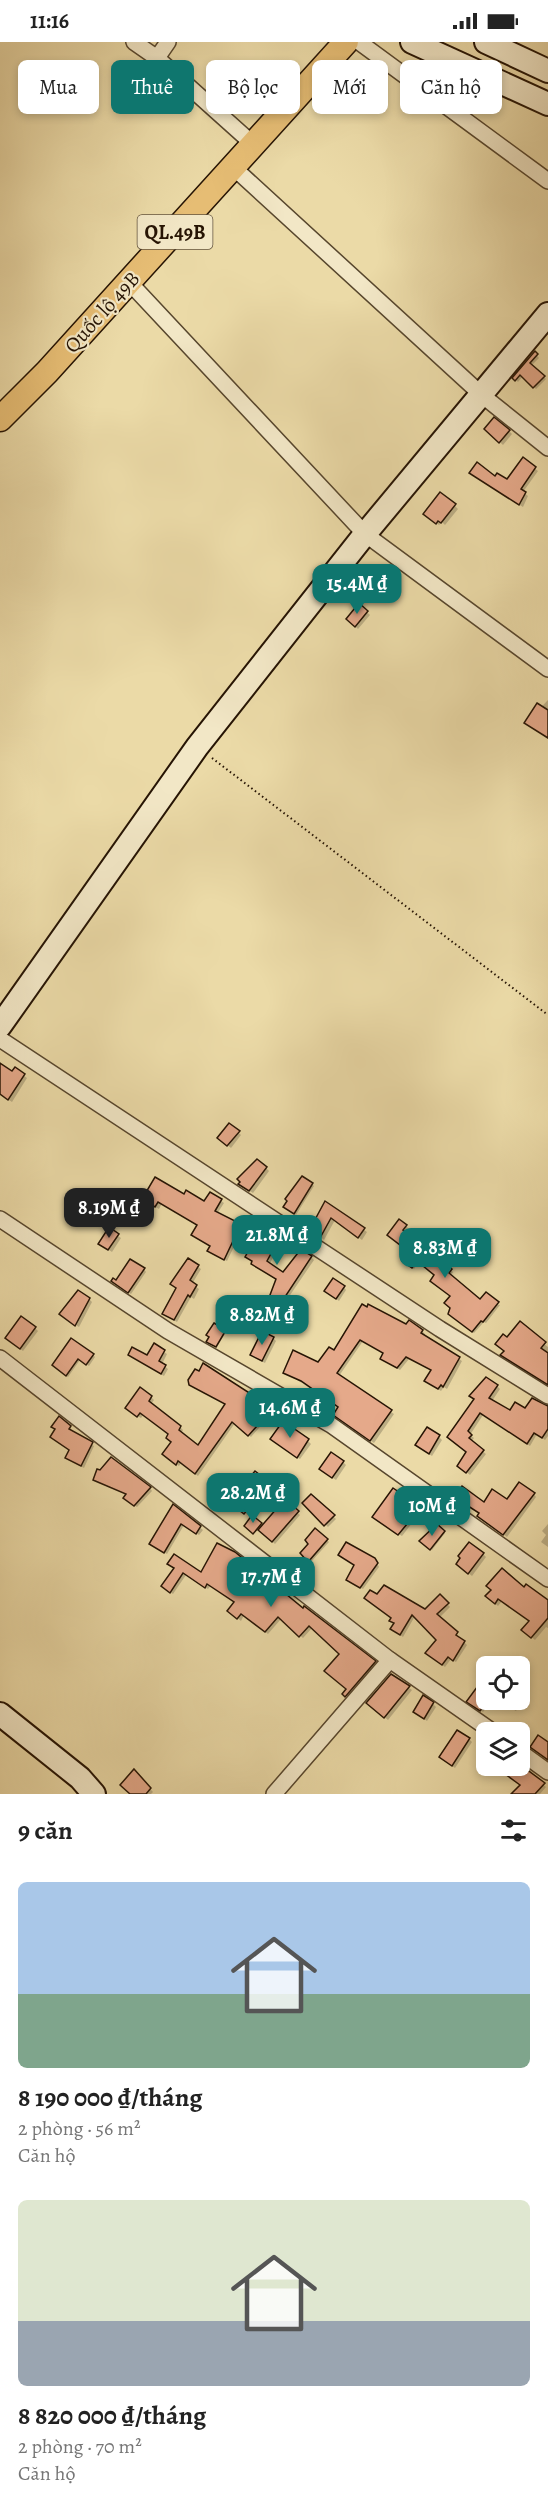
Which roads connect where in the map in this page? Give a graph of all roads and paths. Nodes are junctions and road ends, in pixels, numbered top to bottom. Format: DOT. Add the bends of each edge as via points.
graph roads {
  1 [pos="134,42"];
  2 [pos="168,42"];
  3 [pos="346,42"];
  4 [pos="360,42"];
  5 [pos="412,42"];
  6 [pos="486,42"];
  7 [pos="157,58"];
  8 [pos="548,71"];
  9 [pos="548,104"];
  10 [pos="254,145"];
  11 [pos="233,167"];
  12 [pos="548,181"];
  13 [pos="129,282"];
  14 [pos="548,314"];
  15 [pos="483,396"];
  16 [pos="0,419"];
  17 [pos="548,448"];
  18 [pos="365,534"];
  19 [pos="548,669"];
  20 [pos="197,747"];
  21 [pos="548,1015"];
  22 [pos="0,1026"];
  23 [pos="0,1039"];
  24 [pos="0,1220"];
  25 [pos="0,1358"];
  26 [pos="548,1396"];
  27 [pos="548,1579"];
  28 [pos="390,1660"];
  29 [pos="0,1714"];
  30 [pos="479,1722"];
  31 [pos="530,1759"];
  32 [pos="548,1772"];
  33 [pos="94,1794"];
  34 [pos="274,1794"];
  1 -- 7 [label="street"];
  2 -- 7 [label="street"];
  3 -- 10 [label="main road, Quốc lộ 49B / QL.49B"];
  4 -- 12 [label="street"];
  5 -- 9 [label="street"];
  6 -- 8 [label="street"];
  7 -- 10 [label="street"];
  10 -- 11 [label="main road, Quốc lộ 49B / QL.49B"];
  11 -- 13 [label="main road, Quốc lộ 49B / QL.49B"];
  11 -- 15 [label="street"];
  13 -- 16 [label="main road, Quốc lộ 49B / QL.49B"];
  13 -- 18 [label="street"];
  14 -- 15 [label="street"];
  15 -- 17 [label="street"];
  15 -- 18 [label="street"];
  18 -- 19 [label="street"];
  18 -- 20 [label="street"];
  20 -- 21 [label="path"];
  20 -- 22 [label="street"];
  23 -- 26 [label="street"];
  24 -- 27 [label="street" via="149,1320 331,1425"];
  25 -- 28 [label="street"];
  28 -- 30 [label="street"];
  28 -- 34 [label="street"];
  29 -- 33 [label="street" via="80,1778"];
  31 -- 32 [label="street"];
}
